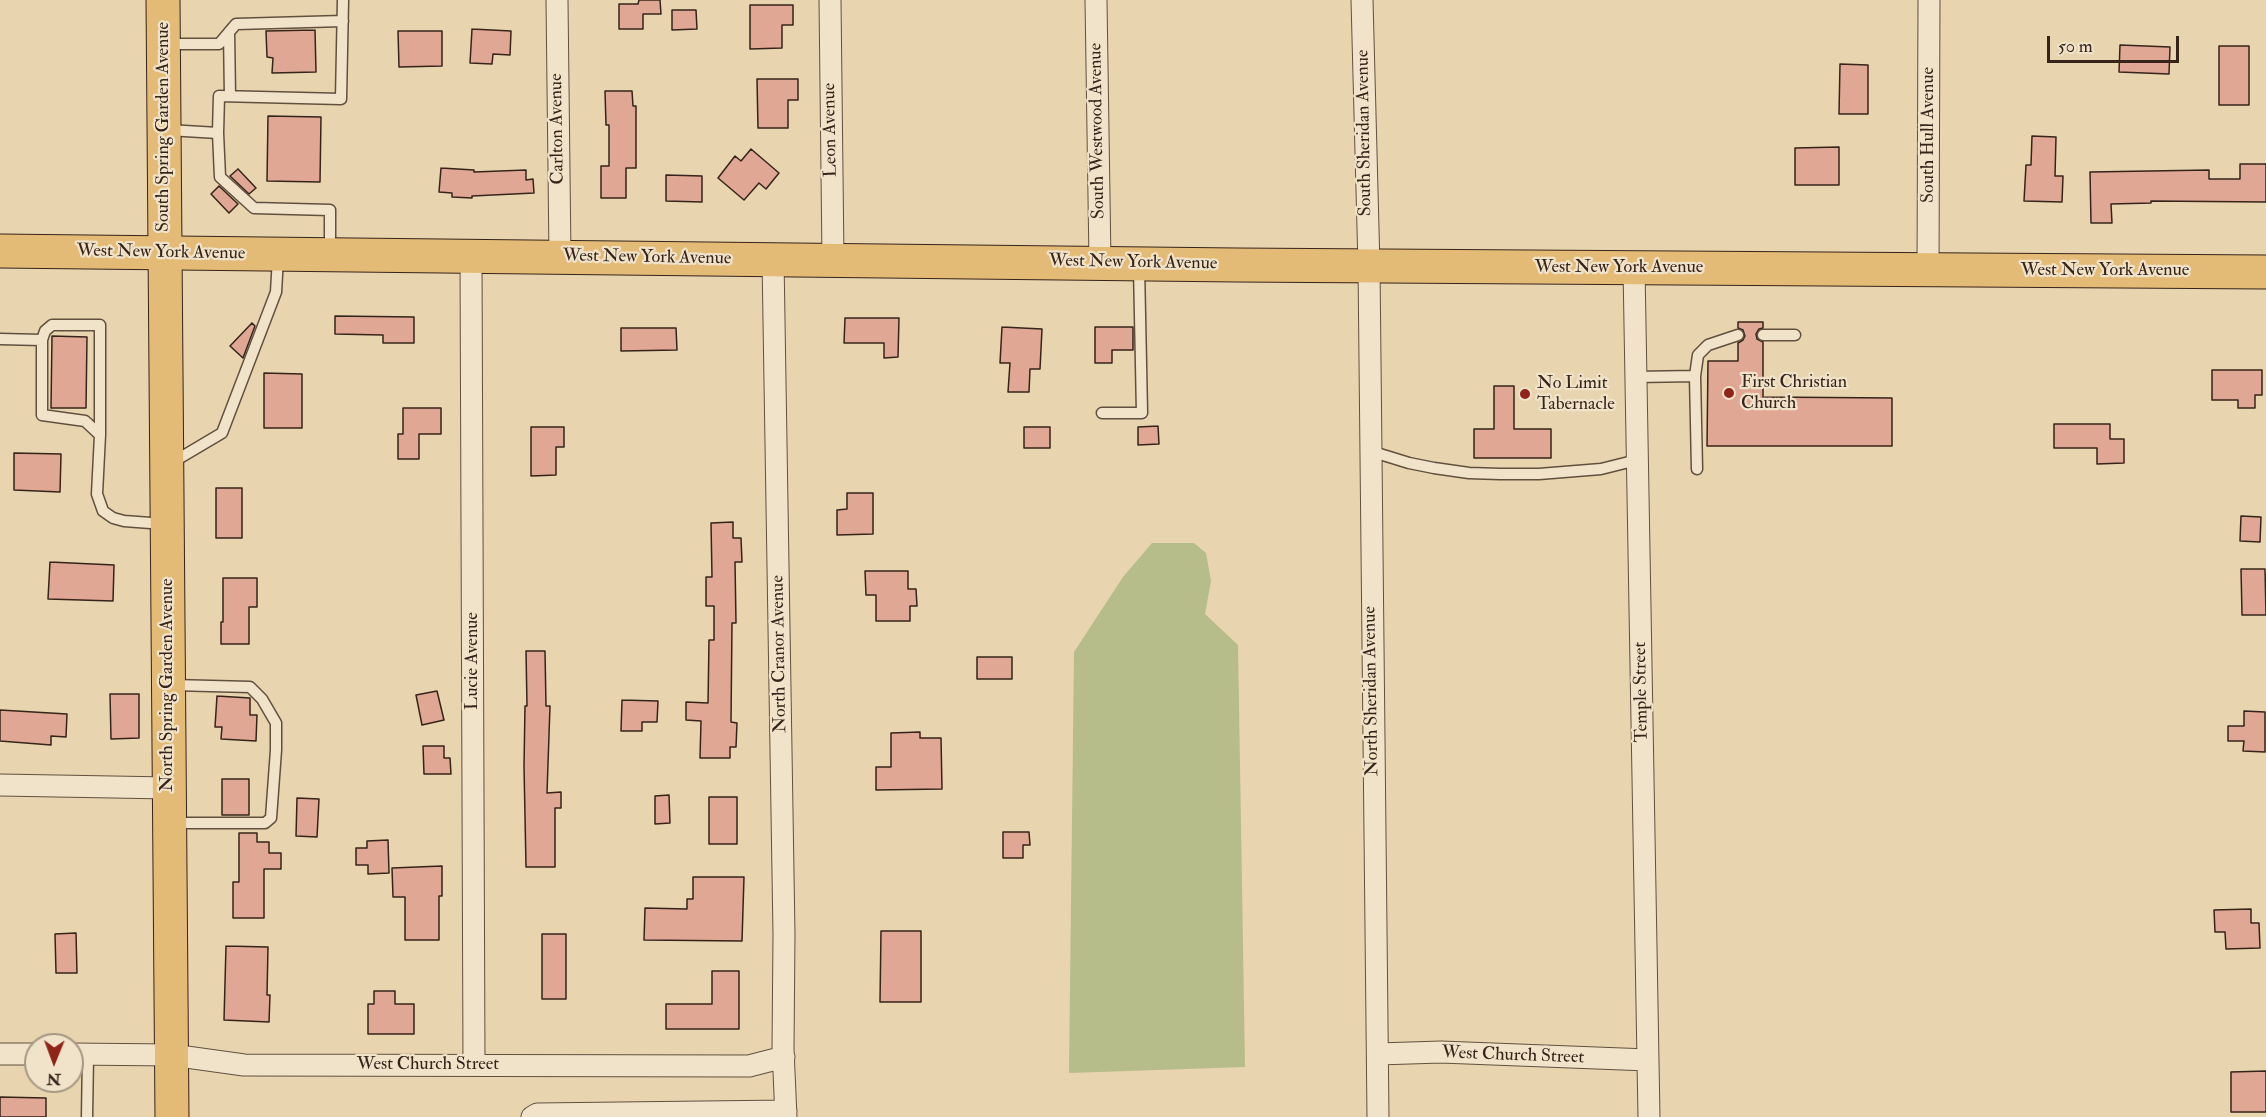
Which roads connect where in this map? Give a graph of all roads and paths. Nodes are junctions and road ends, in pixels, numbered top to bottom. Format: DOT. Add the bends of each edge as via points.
graph roads {
  1 [pos="163,0"];
  2 [pos="343,0"];
  3 [pos="557,0"];
  4 [pos="830,0"];
  5 [pos="1096,0"];
  6 [pos="1362,0"];
  7 [pos="1929,0"];
  8 [pos="343,21"];
  9 [pos="229,32"];
  10 [pos="164,44"];
  11 [pos="230,96"];
  12 [pos="164,130"];
  13 [pos="218,133"];
  14 [pos="0,251"];
  15 [pos="165,254"];
  16 [pos="278,255"];
  17 [pos="330,255"];
  18 [pos="471,256"];
  19 [pos="560,258"];
  20 [pos="773,260"];
  21 [pos="833,260"];
  22 [pos="1100,262"];
  23 [pos="1139,263"];
  24 [pos="1369,266"];
  25 [pos="1634,268"];
  26 [pos="1928,270"];
  27 [pos="2266,272"];
  28 [pos="1738,335"];
  29 [pos="1763,335"];
  30 [pos="1794,335"];
  31 [pos="0,339"];
  32 [pos="42,340"];
  33 [pos="1695,376"];
  34 [pos="1636,377"];
  35 [pos="1102,413"];
  36 [pos="100,435"];
  37 [pos="1370,451"];
  38 [pos="1637,460"];
  39 [pos="167,466"];
  40 [pos="1697,469"];
  41 [pos="167,524"];
  42 [pos="168,685"];
  43 [pos="0,785"];
  44 [pos="169,788"];
  45 [pos="169,822"];
  46 [pos="784,1053"];
  47 [pos="0,1054"];
  48 [pos="24,1054"];
  49 [pos="84,1054"];
  50 [pos="1378,1054"];
  51 [pos="172,1055"];
  52 [pos="1648,1060"];
  53 [pos="474,1065"];
  54 [pos="84,1090"];
  55 [pos="786,1114"];
  56 [pos="599,1115"];
  57 [pos="87,1117"];
  58 [pos="172,1117"];
  59 [pos="532,1117"];
  60 [pos="1378,1117"];
  61 [pos="1649,1117"];
  1 -- 10 [label="main road, South Spring Garden Avenue"];
  2 -- 8 [label="lane"];
  3 -- 19 [label="street, Carlton Avenue"];
  4 -- 21 [label="street, Leon Avenue"];
  5 -- 22 [label="street, South Westwood Avenue"];
  6 -- 24 [label="street, South Sheridan Avenue"];
  7 -- 26 [label="street, South Hull Avenue"];
  8 -- 9 [label="lane" via="236,24"];
  8 -- 11 [label="lane" via="341,99"];
  9 -- 10 [label="lane" via="219,44"];
  9 -- 11 [label="lane"];
  10 -- 12 [label="main road, South Spring Garden Avenue"];
  11 -- 13 [label="lane" via="219,96"];
  12 -- 13 [label="lane"];
  12 -- 15 [label="main road, South Spring Garden Avenue"];
  13 -- 17 [label="lane" via="220,177 254,208 330,210"];
  14 -- 15 [label="main road, West New York Avenue"];
  15 -- 16 [label="main road, West New York Avenue"];
  15 -- 39 [label="main road, North Spring Garden Avenue"];
  16 -- 17 [label="main road, West New York Avenue"];
  16 -- 39 [label="lane" via="276,292 222,433"];
  17 -- 18 [label="main road, West New York Avenue"];
  18 -- 19 [label="main road, West New York Avenue"];
  18 -- 53 [label="street, Lucie Avenue"];
  19 -- 20 [label="main road, West New York Avenue"];
  20 -- 21 [label="main road, West New York Avenue"];
  20 -- 46 [label="street, North Cranor Avenue"];
  21 -- 22 [label="main road, West New York Avenue"];
  22 -- 23 [label="main road, West New York Avenue"];
  23 -- 24 [label="main road, West New York Avenue"];
  23 -- 35 [label="lane" via="1142,413"];
  24 -- 25 [label="main road, West New York Avenue"];
  24 -- 37 [label="street, North Sheridan Avenue"];
  25 -- 26 [label="main road, West New York Avenue"];
  25 -- 34 [label="street, Temple Street"];
  26 -- 27 [label="main road, West New York Avenue"];
  28 -- 33 [label="lane" via="1708,345 1698,355"];
  29 -- 30 [label="lane"];
  31 -- 32 [label="lane"];
  32 -- 36 [label="lane" via="42,415 86,421"];
  32 -- 36 [label="lane" via="52,325 100,325"];
  33 -- 34 [label="lane"];
  33 -- 40 [label="lane"];
  34 -- 38 [label="street, Temple Street"];
  36 -- 41 [label="lane" via="97,494 103,511 124,521"];
  37 -- 38 [label="lane" via="1409,463 1469,473 1539,474"];
  37 -- 50 [label="street, North Sheridan Avenue"];
  38 -- 52 [label="street, Temple Street"];
  39 -- 41 [label="main road, North Spring Garden Avenue"];
  41 -- 42 [label="main road, North Spring Garden Avenue"];
  42 -- 44 [label="main road, North Spring Garden Avenue"];
  42 -- 45 [label="lane" via="250,687 276,723 271,818 265,823"];
  43 -- 44 [label="street"];
  44 -- 45 [label="main road, North Spring Garden Avenue"];
  45 -- 51 [label="main road, North Spring Garden Avenue"];
  46 -- 53 [label="street, West Church Street" via="749,1066"];
  46 -- 55 [label="street, North Cranor Avenue"];
  47 -- 48 [label="street"];
  49 -- 51 [label="street, West Church Street"];
  50 -- 52 [label="street, West Church Street" via="1441,1052"];
  50 -- 60 [label="street, North Sheridan Avenue"];
  51 -- 53 [label="street, West Church Street" via="244,1065"];
  51 -- 58 [label="main road, North Spring Garden Avenue"];
  52 -- 61 [label="street, Temple Street"];
  54 -- 57 [label="lane"];
  55 -- 56 [label="street"];
  56 -- 59 [label="street"];
}
